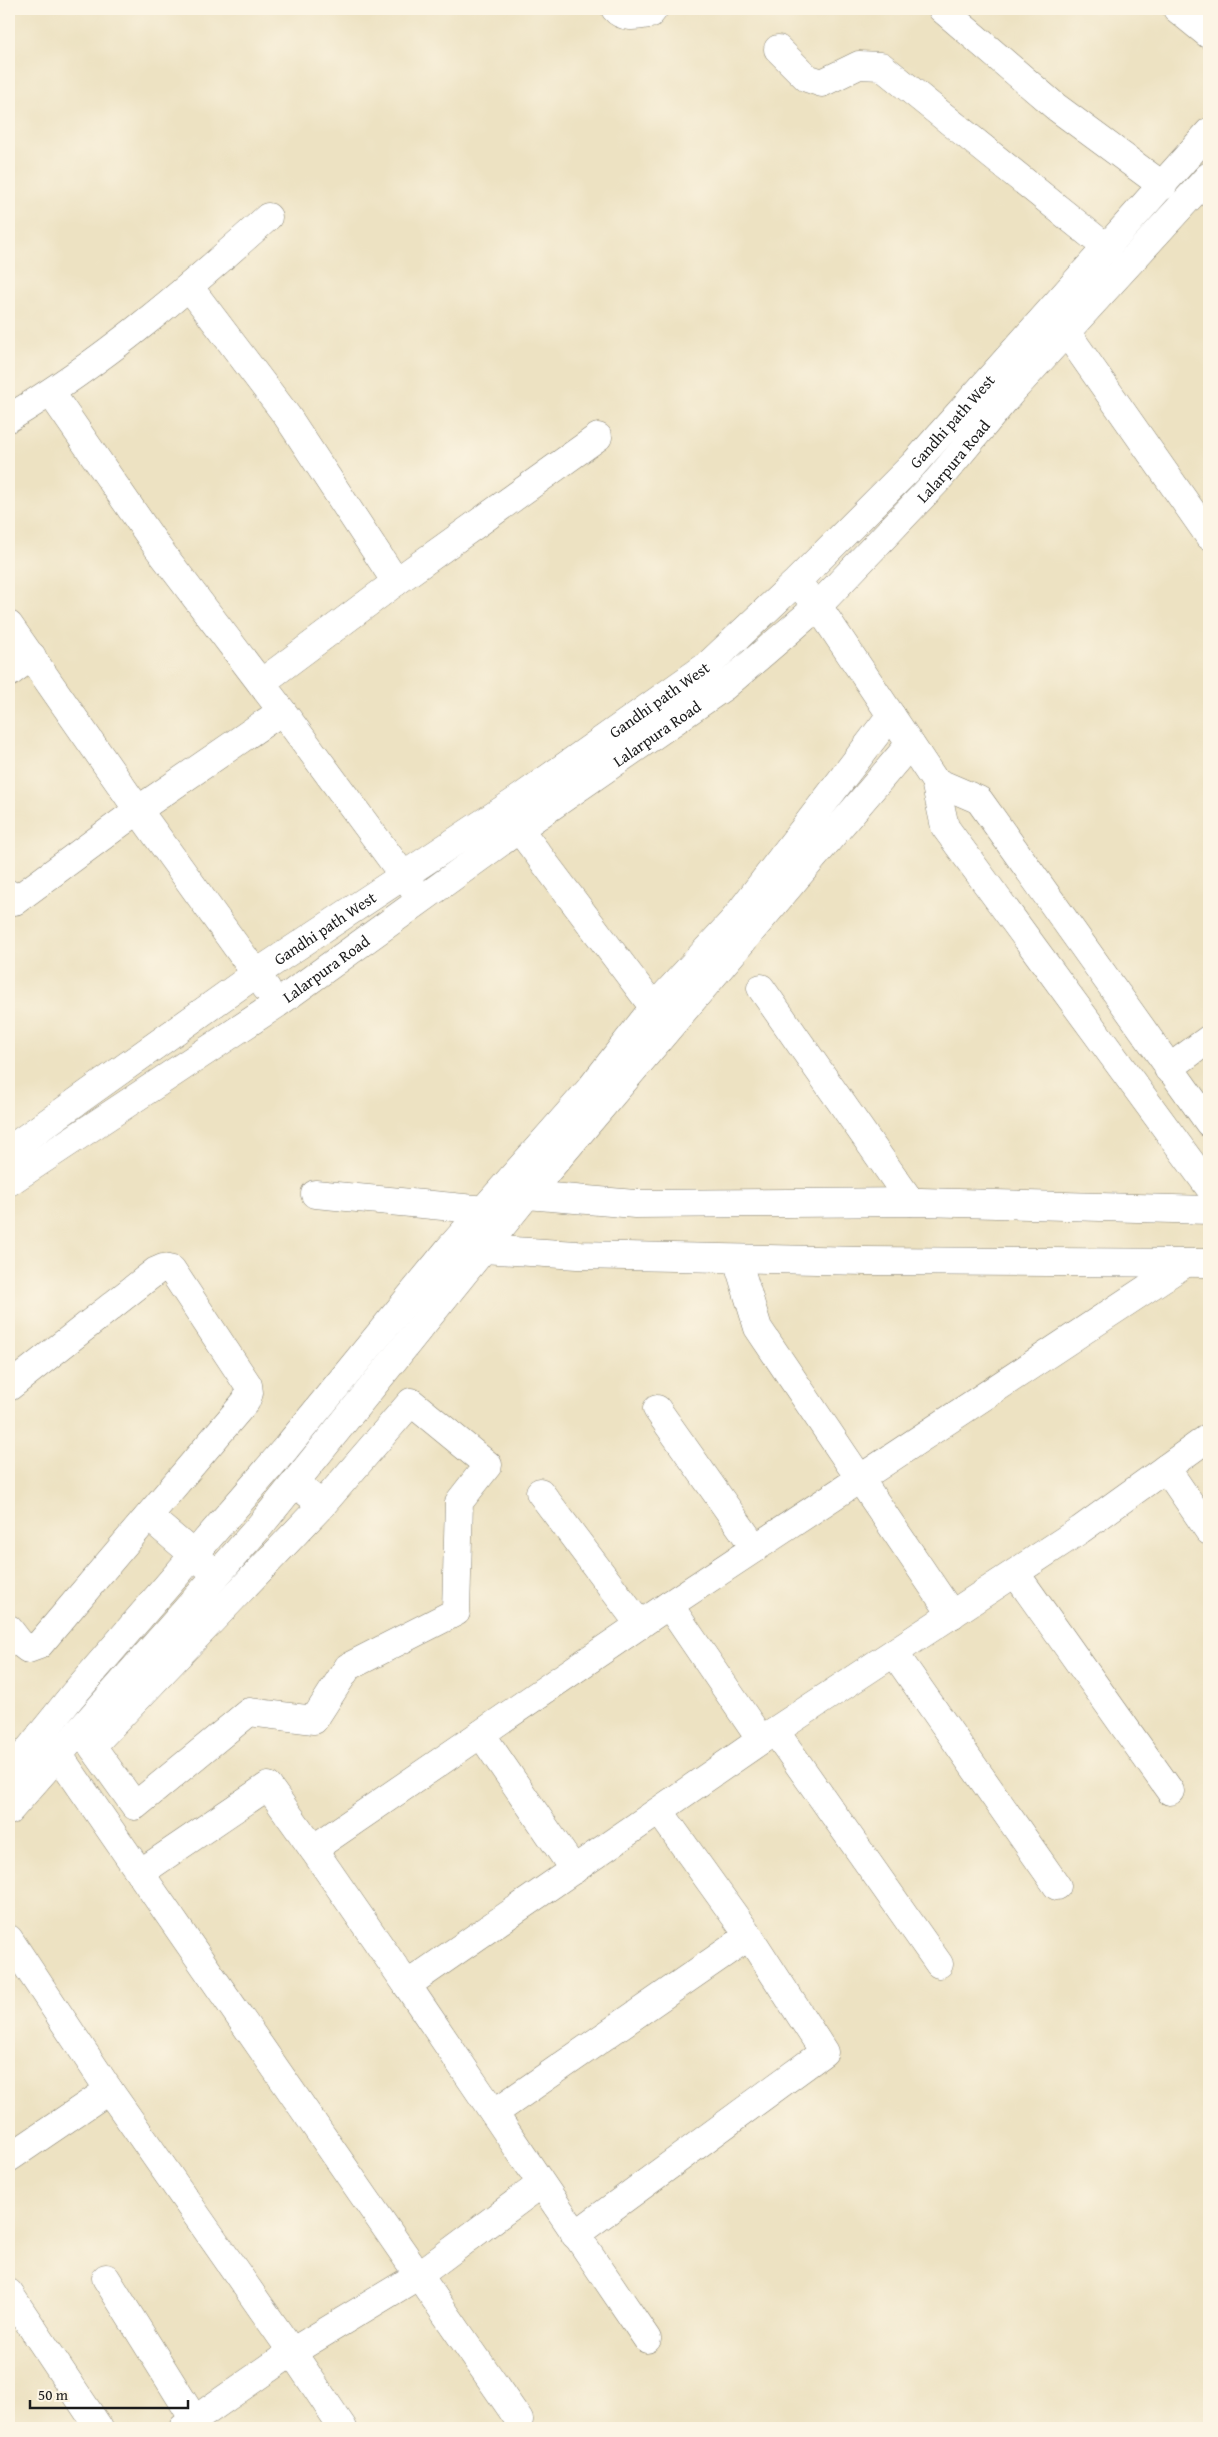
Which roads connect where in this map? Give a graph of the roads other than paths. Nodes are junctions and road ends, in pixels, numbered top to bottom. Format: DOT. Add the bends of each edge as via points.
graph roads {
  1 [pos="615,9"];
  2 [pos="654,9"];
  3 [pos="942,9"];
  4 [pos="1177,9"];
  5 [pos="1209,35"];
  6 [pos="778,48"];
  7 [pos="1206,142"];
  8 [pos="1209,176"];
  9 [pos="1163,186"];
  10 [pos="268,217"];
  11 [pos="1107,248"];
  12 [pos="190,288"];
  13 [pos="1067,333"];
  14 [pos="51,393"];
  15 [pos="9,418"];
  16 [pos="598,438"];
  17 [pos="1209,536"];
  18 [pos="396,582"];
  19 [pos="796,582"];
  20 [pos="818,606"];
  21 [pos="9,625"];
  22 [pos="32,656"];
  23 [pos="9,673"];
  24 [pos="260,683"];
  25 [pos="282,711"];
  26 [pos="891,715"];
  27 [pos="910,744"];
  28 [pos="935,780"];
  29 [pos="138,810"];
  30 [pos="519,829"];
  31 [pos="404,876"];
  32 [pos="9,894"];
  33 [pos="420,899"];
  34 [pos="257,973"];
  35 [pos="761,988"];
  36 [pos="277,1004"];
  37 [pos="662,1018"];
  38 [pos="1209,1039"];
  39 [pos="1168,1069"];
  40 [pos="1209,1123"];
  41 [pos="12,1166"];
  42 [pos="1209,1187"];
  43 [pos="315,1194"];
  44 [pos="911,1202"];
  45 [pos="520,1204"];
  46 [pos="483,1210"];
  47 [pos="1209,1210"];
  48 [pos="483,1249"];
  49 [pos="737,1259"];
  50 [pos="1196,1263"];
  51 [pos="364,1352"];
  52 [pos="387,1369"];
  53 [pos="9,1388"];
  54 [pos="657,1409"];
  55 [pos="1209,1437"];
  56 [pos="1166,1468"];
  57 [pos="859,1479"];
  58 [pos="258,1480"];
  59 [pos="289,1491"];
  60 [pos="540,1492"];
  61 [pos="322,1505"];
  62 [pos="149,1517"];
  63 [pos="1209,1531"];
  64 [pos="755,1548"];
  65 [pos="193,1555"];
  66 [pos="1016,1574"];
  67 [pos="217,1575"];
  68 [pos="669,1605"];
  69 [pos="952,1615"];
  70 [pos="640,1625"];
  71 [pos="9,1629"];
  72 [pos="895,1654"];
  73 [pos="481,1734"];
  74 [pos="768,1736"];
  75 [pos="50,1744"];
  76 [pos="9,1774"];
  77 [pos="1170,1791"];
  78 [pos="9,1811"];
  79 [pos="660,1812"];
  80 [pos="313,1849"];
  81 [pos="574,1870"];
  82 [pos="140,1873"];
  83 [pos="1057,1886"];
  84 [pos="749,1936"];
  85 [pos="9,1939"];
  86 [pos="938,1964"];
  87 [pos="408,1985"];
  88 [pos="109,2090"];
  89 [pos="494,2114"];
  90 [pos="9,2158"];
  91 [pos="541,2184"];
  92 [pos="575,2235"];
  93 [pos="419,2275"];
  94 [pos="106,2278"];
  95 [pos="9,2293"];
  96 [pos="647,2339"];
  97 [pos="292,2352"];
  98 [pos="519,2420"];
  99 [pos="189,2425"];
  100 [pos="99,2428"];
  101 [pos="343,2428"];
  1 -- 2 [label="street" via="633,16 650,14"];
  3 -- 9 [label="street" via="1056,107"];
  4 -- 5 [label="street"];
  6 -- 11 [label="street" via="807,78 822,83 859,65 881,66"];
  7 -- 9 [label="street, Gandhi path West"];
  8 -- 13 [label="street, Lalarpura Road"];
  9 -- 11 [label="street, Gandhi path West"];
  10 -- 12 [label="street"];
  11 -- 19 [label="street, Gandhi path West" via="913,465"];
  12 -- 14 [label="street"];
  12 -- 18 [label="street" via="287,416"];
  13 -- 17 [label="street"];
  13 -- 20 [label="street, Lalarpura Road" via="1014,389 938,480"];
  14 -- 15 [label="street"];
  14 -- 24 [label="street" via="158,548"];
  16 -- 18 [label="street"];
  18 -- 24 [label="street"];
  19 -- 20 [label="street"];
  19 -- 31 [label="street, Gandhi path West" via="708,665"];
  20 -- 26 [label="street"];
  20 -- 30 [label="street, Lalarpura Road" via="725,686"];
  21 -- 22 [label="street"];
  22 -- 23 [label="street"];
  22 -- 29 [label="street"];
  24 -- 25 [label="street"];
  25 -- 29 [label="street"];
  25 -- 31 [label="street"];
  26 -- 27 [label="street"];
  26 -- 37 [label="street" via="732,921"];
  27 -- 28 [label="street"];
  27 -- 37 [label="street"];
  28 -- 39 [label="street" via="978,800"];
  28 -- 42 [label="street" via="945,827"];
  29 -- 32 [label="street" via="15,901"];
  29 -- 34 [label="street"];
  30 -- 33 [label="street, Lalarpura Road"];
  30 -- 37 [label="street"];
  31 -- 33 [label="street"];
  31 -- 34 [label="street, Gandhi path West"];
  33 -- 36 [label="street, Lalarpura Road"];
  34 -- 36 [label="street"];
  34 -- 41 [label="street, Gandhi path West"];
  35 -- 44 [label="street"];
  36 -- 41 [label="street, Lalarpura Road"];
  37 -- 45 [label="street"];
  37 -- 46 [label="street" via="590,1089"];
  38 -- 39 [label="street"];
  39 -- 40 [label="street"];
  43 -- 46 [label="street"];
  44 -- 45 [label="street"];
  44 -- 47 [label="street"];
  45 -- 46 [label="street"];
  45 -- 48 [label="street"];
  46 -- 51 [label="street"];
  48 -- 49 [label="street"];
  48 -- 52 [label="street"];
  49 -- 50 [label="street"];
  49 -- 57 [label="street" via="758,1328"];
  50 -- 57 [label="street"];
  51 -- 52 [label="street"];
  51 -- 58 [label="street"];
  52 -- 59 [label="street"];
  53 -- 62 [label="street" via="156,1271 163,1268 172,1270 248,1385 249,1393 246,1401"];
  54 -- 64 [label="street"];
  55 -- 56 [label="street"];
  56 -- 63 [label="street"];
  56 -- 66 [label="street"];
  57 -- 64 [label="street"];
  57 -- 69 [label="street"];
  58 -- 59 [label="street"];
  58 -- 65 [label="street"];
  59 -- 61 [label="street"];
  59 -- 67 [label="street"];
  60 -- 70 [label="street"];
  61 -- 61 [label="street" via="411,1402 488,1465 459,1502 456,1612 348,1667 314,1720 249,1712 135,1806 92,1746"];
  62 -- 65 [label="street"];
  62 -- 71 [label="street" via="39,1646 28,1649"];
  64 -- 68 [label="street"];
  65 -- 67 [label="street"];
  65 -- 75 [label="street"];
  66 -- 69 [label="street"];
  66 -- 77 [label="street"];
  67 -- 75 [label="street"];
  68 -- 70 [label="street"];
  68 -- 74 [label="street"];
  69 -- 72 [label="street"];
  70 -- 73 [label="street"];
  72 -- 74 [label="street"];
  72 -- 83 [label="street"];
  73 -- 80 [label="street"];
  73 -- 81 [label="street"];
  74 -- 79 [label="street"];
  74 -- 86 [label="street"];
  75 -- 76 [label="street"];
  75 -- 78 [label="street"];
  75 -- 82 [label="street"];
  79 -- 81 [label="street"];
  79 -- 84 [label="street"];
  80 -- 82 [label="street" via="268,1786"];
  80 -- 87 [label="street"];
  81 -- 87 [label="street"];
  82 -- 93 [label="street"];
  84 -- 89 [label="street"];
  84 -- 92 [label="street" via="824,2052"];
  85 -- 88 [label="street"];
  87 -- 89 [label="street"];
  88 -- 90 [label="street"];
  88 -- 97 [label="street"];
  89 -- 91 [label="street"];
  91 -- 92 [label="street"];
  91 -- 93 [label="street"];
  92 -- 96 [label="street"];
  93 -- 97 [label="street"];
  93 -- 98 [label="street"];
  94 -- 99 [label="street"];
  95 -- 100 [label="street"];
  97 -- 99 [label="street"];
  97 -- 101 [label="street"];
}
